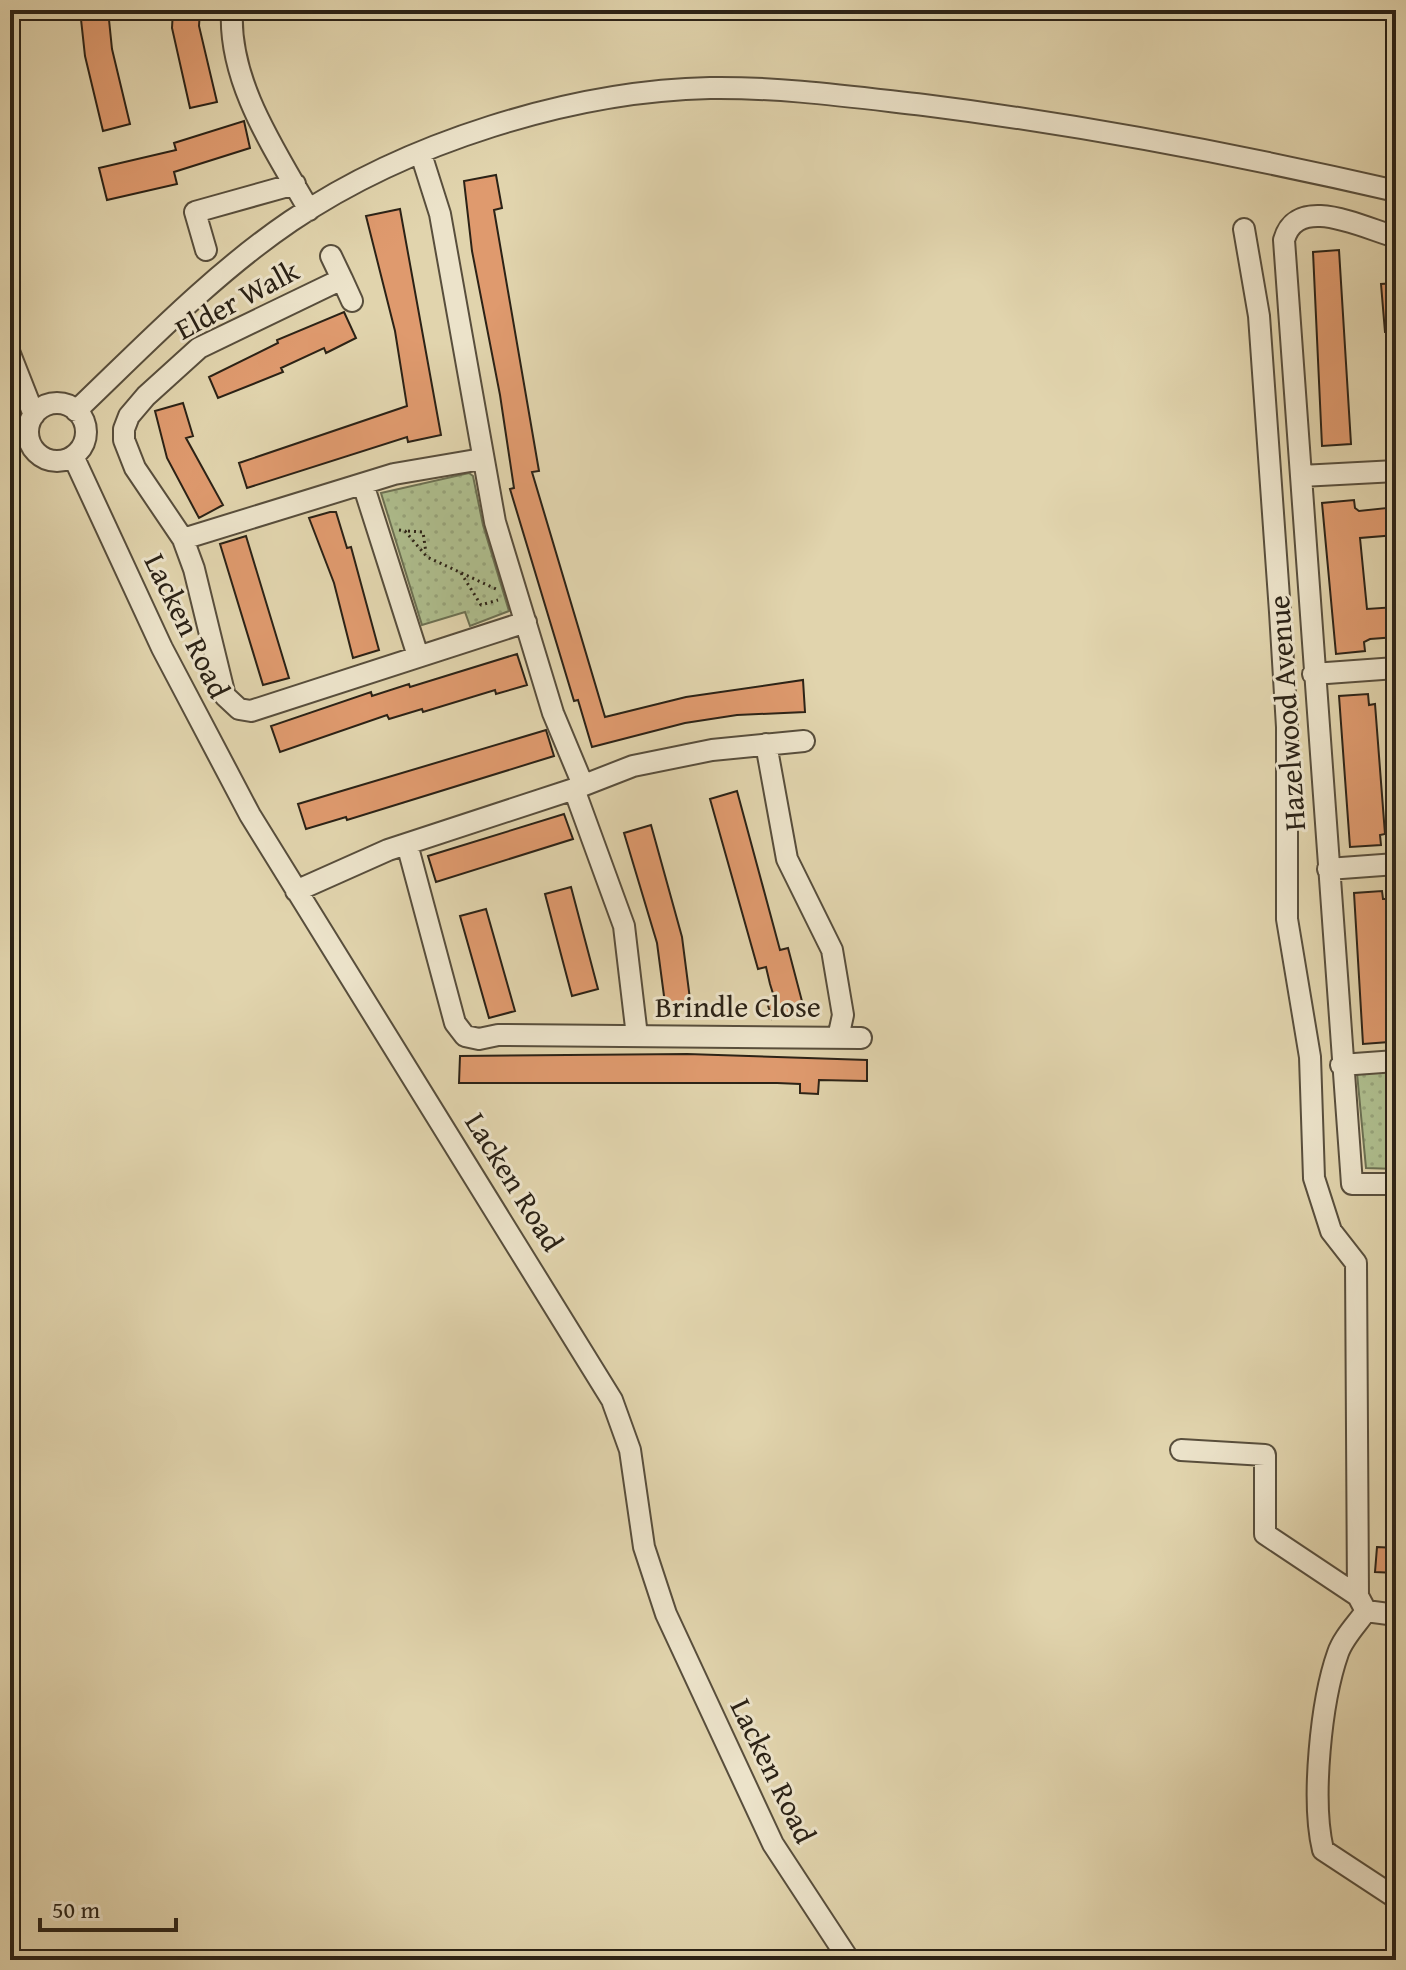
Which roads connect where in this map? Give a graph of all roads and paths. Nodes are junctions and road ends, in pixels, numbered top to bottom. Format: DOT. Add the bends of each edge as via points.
graph roads {
  1 [pos="232,10"];
  2 [pos="421,154"];
  3 [pos="295,184"];
  4 [pos="1396,191"];
  5 [pos="309,210"];
  6 [pos="1244,229"];
  7 [pos="1396,237"];
  8 [pos="206,250"];
  9 [pos="331,256"];
  10 [pos="342,279"];
  11 [pos="352,301"];
  12 [pos="10,354"];
  13 [pos="76,411"];
  14 [pos="34,415"];
  15 [pos="73,456"];
  16 [pos="482,459"];
  17 [pos="1396,471"];
  18 [pos="1301,476"];
  19 [pos="363,484"];
  20 [pos="389,530"];
  21 [pos="405,531"];
  22 [pos="183,539"];
  23 [pos="427,557"];
  24 [pos="460,570"];
  25 [pos="497,590"];
  26 [pos="510,597"];
  27 [pos="526,622"];
  28 [pos="418,656"];
  29 [pos="1396,668"];
  30 [pos="1313,674"];
  31 [pos="804,741"];
  32 [pos="766,744"];
  33 [pos="579,787"];
  34 [pos="407,844"];
  35 [pos="1396,864"];
  36 [pos="1328,869"];
  37 [pos="296,891"];
  38 [pos="637,1036"];
  39 [pos="838,1038"];
  40 [pos="861,1038"];
  41 [pos="1396,1061"];
  42 [pos="1341,1065"];
  43 [pos="1396,1184"];
  44 [pos="1181,1450"];
  45 [pos="1362,1604"];
  46 [pos="1396,1615"];
  47 [pos="1396,1898"];
  48 [pos="849,1960"];
  1 -- 3 [label="street" via="233,42 245,84"];
  2 -- 4 [label="street" via="537,114 622,96 707,88 787,89 998,114 1228,152"];
  2 -- 5 [label="street"];
  2 -- 16 [label="street" via="440,214"];
  3 -- 5 [label="street"];
  3 -- 8 [label="street" via="195,212"];
  5 -- 13 [label="street" via="204,291"];
  6 -- 45 [label="street" via="1259,316 1287,727 1287,919 1310,1057 1314,1178 1331,1231 1356,1263"];
  7 -- 18 [label="street, Hazelwood Avenue" via="1315,214 1299,216 1288,226 1284,240"];
  9 -- 10 [label="street, Elder Walk"];
  10 -- 11 [label="street, Elder Walk"];
  10 -- 22 [label="street, Elder Walk" via="199,348 129,416 124,429 127,450"];
  12 -- 14 [label="street"];
  13 -- 14 [label="street" via="59,403"];
  13 -- 15 [label="street" via="86,437"];
  14 -- 15 [label="street" via="28,433 35,450 50,460"];
  15 -- 37 [label="street, Lacken Road" via="162,648"];
  16 -- 19 [label="street"];
  16 -- 27 [label="street"];
  17 -- 18 [label="street"];
  18 -- 30 [label="street, Hazelwood Avenue"];
  19 -- 22 [label="street"];
  19 -- 28 [label="street"];
  20 -- 21 [label="path"];
  21 -- 23 [label="path"];
  21 -- 23 [label="path" via="423,532"];
  22 -- 28 [label="street, Elder Walk" via="206,608 220,685 239,709 251,711"];
  23 -- 24 [label="path"];
  24 -- 25 [label="path"];
  24 -- 26 [label="path" via="481,605"];
  27 -- 28 [label="street, Elder Walk"];
  27 -- 33 [label="street, Brindle Close"];
  29 -- 30 [label="street"];
  30 -- 36 [label="street, Hazelwood Avenue"];
  31 -- 32 [label="street"];
  32 -- 33 [label="street" via="666,759"];
  32 -- 39 [label="street, Brindle Close" via="787,859 832,950 843,1015"];
  33 -- 34 [label="street"];
  33 -- 38 [label="street, Brindle Close" via="624,926"];
  34 -- 37 [label="street"];
  34 -- 38 [label="street, Brindle Close" via="455,1023 465,1036"];
  35 -- 36 [label="street"];
  36 -- 42 [label="street, Hazelwood Avenue"];
  37 -- 48 [label="street, Lacken Road" via="612,1400 628,1442 644,1547 666,1614 762,1822"];
  38 -- 39 [label="street, Brindle Close"];
  39 -- 40 [label="street, Brindle Close"];
  41 -- 42 [label="street"];
  42 -- 43 [label="street, Hazelwood Avenue" via="1352,1184"];
  44 -- 45 [label="street" via="1265,1455 1265,1534"];
  45 -- 46 [label="street"];
  45 -- 47 [label="street" via="1338,1651 1322,1731 1318,1828 1323,1850"];
}
